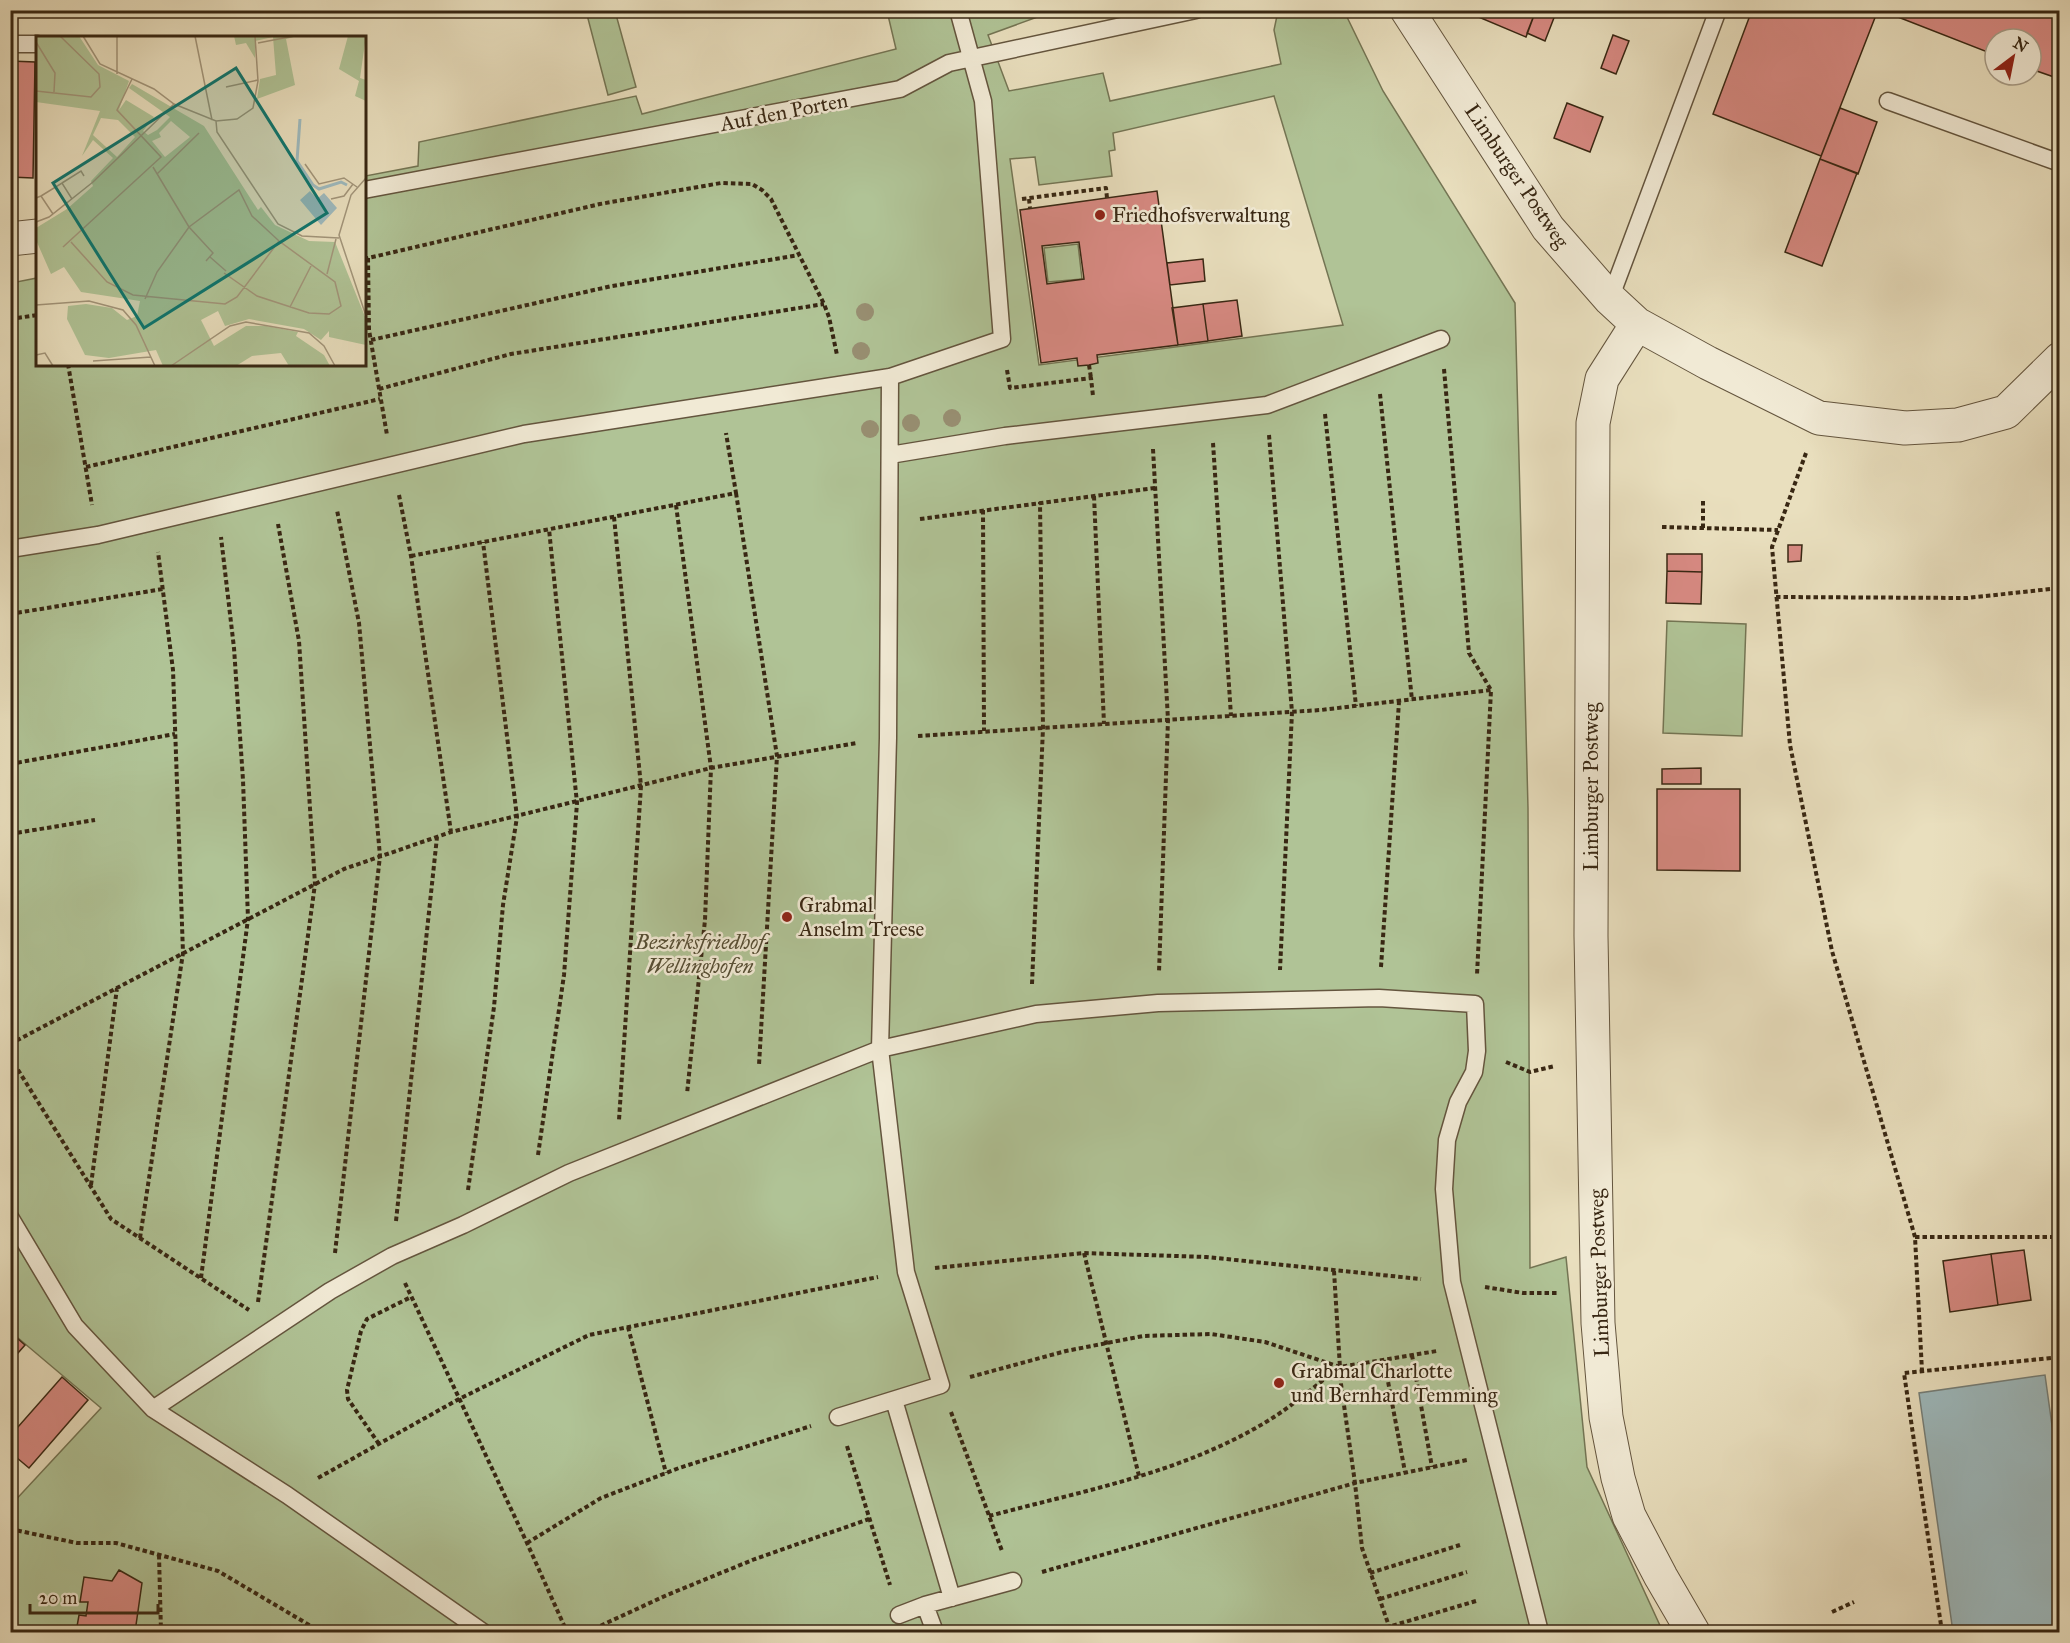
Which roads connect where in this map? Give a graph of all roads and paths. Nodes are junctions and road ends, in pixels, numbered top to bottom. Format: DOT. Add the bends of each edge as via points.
graph roads {
  1 [pos="958,10"];
  2 [pos="1196,10"];
  3 [pos="1407,10"];
  4 [pos="1718,10"];
  5 [pos="10,44"];
  6 [pos="36,44"];
  7 [pos="970,58"];
  8 [pos="1888,101"];
  9 [pos="2060,163"];
  10 [pos="366,190"];
  11 [pos="1107,198"];
  12 [pos="1029,199"];
  13 [pos="991,202"];
  14 [pos="1030,208"];
  15 [pos="36,236"];
  16 [pos="10,239"];
  17 [pos="799,255"];
  18 [pos="367,259"];
  19 [pos="1610,299"];
  20 [pos="824,304"];
  21 [pos="36,315"];
  22 [pos="10,319"];
  23 [pos="1637,324"];
  24 [pos="1002,339"];
  25 [pos="1441,339"];
  26 [pos="371,340"];
  27 [pos="2060,359"];
  28 [pos="1376,363"];
  29 [pos="1089,365"];
  30 [pos="68,366"];
  31 [pos="890,377"];
  32 [pos="1091,378"];
  33 [pos="1322,384"];
  34 [pos="843,385"];
  35 [pos="379,389"];
  36 [pos="380,399"];
  37 [pos="722,404"];
  38 [pos="1267,405"];
  39 [pos="1210,412"];
  40 [pos="1819,418"];
  41 [pos="1151,419"];
  42 [pos="1097,425"];
  43 [pos="890,455"];
  44 [pos="393,465"];
  45 [pos="86,467"];
  46 [pos="331,480"];
  47 [pos="1155,488"];
  48 [pos="736,493"];
  49 [pos="272,494"];
  50 [pos="1094,496"];
  51 [pos="1703,499"];
  52 [pos="1040,502"];
  53 [pos="676,505"];
  54 [pos="218,507"];
  55 [pos="983,510"];
  56 [pos="614,517"];
  57 [pos="154,522"];
  58 [pos="890,523"];
  59 [pos="1662,527"];
  60 [pos="1703,528"];
  61 [pos="549,529"];
  62 [pos="1778,530"];
  63 [pos="98,535"];
  64 [pos="483,542"];
  65 [pos="10,549"];
  66 [pos="411,556"];
  67 [pos="2060,588"];
  68 [pos="163,589"];
  69 [pos="1776,597"];
  70 [pos="10,614"];
  71 [pos="1491,690"];
  72 [pos="1412,700"];
  73 [pos="1399,702"];
  74 [pos="1356,706"];
  75 [pos="1292,712"];
  76 [pos="1231,716"];
  77 [pos="1167,720"];
  78 [pos="1104,724"];
  79 [pos="1043,728"];
  80 [pos="984,732"];
  81 [pos="175,734"];
  82 [pos="888,738"];
  83 [pos="777,756"];
  84 [pos="10,764"];
  85 [pos="711,768"];
  86 [pos="641,786"];
  87 [pos="577,802"];
  88 [pos="517,817"];
  89 [pos="95,820"];
  90 [pos="451,832"];
  91 [pos="10,834"];
  92 [pos="437,837"];
  93 [pos="380,856"];
  94 [pos="315,884"];
  95 [pos="248,919"];
  96 [pos="183,953"];
  97 [pos="117,988"];
  98 [pos="1378,998"];
  99 [pos="1278,1000"];
  100 [pos="1158,1003"];
  101 [pos="1475,1004"];
  102 [pos="1031,1016"];
  103 [pos="10,1044"];
  104 [pos="880,1049"];
  105 [pos="1477,1051"];
  106 [pos="10,1057"];
  107 [pos="1593,1065"];
  108 [pos="756,1099"];
  109 [pos="683,1128"];
  110 [pos="617,1154"];
  111 [pos="91,1186"];
  112 [pos="533,1191"];
  113 [pos="10,1217"];
  114 [pos="463,1225"];
  115 [pos="1915,1237"];
  116 [pos="2059,1237"];
  117 [pos="140,1238"];
  118 [pos="2060,1246"];
  119 [pos="1084,1253"];
  120 [pos="392,1256"];
  121 [pos="1334,1270"];
  122 [pos="906,1272"];
  123 [pos="201,1278"];
  124 [pos="1452,1282"];
  125 [pos="330,1291"];
  126 [pos="1598,1293"];
  127 [pos="411,1297"];
  128 [pos="256,1315"];
  129 [pos="628,1326"];
  130 [pos="275,1328"];
  131 [pos="1105,1344"];
  132 [pos="1468,1346"];
  133 [pos="1412,1355"];
  134 [pos="2060,1357"];
  135 [pos="1384,1360"];
  136 [pos="1340,1367"];
  137 [pos="1922,1371"];
  138 [pos="941,1384"];
  139 [pos="459,1399"];
  140 [pos="894,1400"];
  141 [pos="153,1409"];
  142 [pos="838,1417"];
  143 [pos="379,1444"];
  144 [pos="1494,1454"];
  145 [pos="1432,1467"];
  146 [pos="1405,1472"];
  147 [pos="666,1473"];
  148 [pos="1139,1476"];
  149 [pos="1355,1483"];
  150 [pos="287,1495"];
  151 [pos="989,1516"];
  152 [pos="869,1519"];
  153 [pos="10,1529"];
  154 [pos="527,1542"];
  155 [pos="1460,1545"];
  156 [pos="159,1555"];
  157 [pos="1467,1572"];
  158 [pos="1370,1573"];
  159 [pos="1013,1581"];
  160 [pos="952,1598"];
  161 [pos="1380,1599"];
  162 [pos="1476,1601"];
  163 [pos="1854,1602"];
  164 [pos="925,1605"];
  165 [pos="1832,1612"];
  166 [pos="899,1615"];
  167 [pos="1390,1630"];
  168 [pos="1535,1631"];
  169 [pos="161,1632"];
  170 [pos="321,1632"];
  171 [pos="483,1632"];
  172 [pos="567,1632"];
  173 [pos="587,1632"];
  174 [pos="934,1632"];
  175 [pos="1371,1632"];
  176 [pos="1693,1632"];
  177 [pos="1942,1632"];
  1 -- 7 [label="lane"];
  2 -- 7 [label="lane, Auf den Porten"];
  3 -- 19 [label="street, Limburger Postweg" via="1548,228"];
  4 -- 19 [label="lane"];
  5 -- 6 [label="lane"];
  7 -- 10 [label="lane, Auf den Porten" via="949,63 900,89"];
  7 -- 13 [label="lane" via="983,101"];
  8 -- 9 [label="lane"];
  11 -- 12 [label="path" via="1106,189"];
  12 -- 13 [label="path"];
  12 -- 14 [label="path"];
  13 -- 24 [label="lane"];
  15 -- 16 [label="street"];
  17 -- 18 [label="path" via="771,199 762,190 752,184 721,183 600,204"];
  17 -- 20 [label="path"];
  17 -- 26 [label="path" via="612,286"];
  18 -- 26 [label="path"];
  19 -- 23 [label="street, Limburger Postweg"];
  20 -- 34 [label="path"];
  20 -- 35 [label="path" via="511,354"];
  21 -- 22 [label="path"];
  23 -- 40 [label="street" via="1738,389"];
  23 -- 107 [label="street, Limburger Postweg" via="1602,378 1593,423"];
  24 -- 31 [label="lane"];
  24 -- 32 [label="path" via="1010,388"];
  25 -- 28 [label="lane"];
  25 -- 71 [label="path" via="1469,653"];
  26 -- 35 [label="path"];
  27 -- 40 [label="street" via="2006,412 1958,425 1905,428"];
  28 -- 33 [label="lane"];
  28 -- 72 [label="path"];
  29 -- 32 [label="path"];
  30 -- 45 [label="path"];
  31 -- 34 [label="lane"];
  31 -- 43 [label="lane"];
  32 -- 42 [label="path"];
  33 -- 38 [label="lane"];
  33 -- 74 [label="path"];
  34 -- 37 [label="lane"];
  35 -- 36 [label="path"];
  36 -- 44 [label="path"];
  36 -- 45 [label="path"];
  37 -- 44 [label="lane" via="524,434"];
  37 -- 48 [label="path"];
  38 -- 39 [label="lane"];
  38 -- 75 [label="path"];
  39 -- 41 [label="lane"];
  39 -- 76 [label="path"];
  40 -- 62 [label="path"];
  41 -- 42 [label="lane"];
  41 -- 47 [label="path"];
  42 -- 43 [label="lane"];
  43 -- 58 [label="lane"];
  44 -- 46 [label="lane"];
  44 -- 66 [label="path"];
  45 -- 63 [label="path"];
  46 -- 49 [label="lane"];
  46 -- 93 [label="path" via="359,623"];
  47 -- 50 [label="path"];
  47 -- 77 [label="path"];
  48 -- 53 [label="path"];
  48 -- 83 [label="path"];
  49 -- 54 [label="lane"];
  49 -- 94 [label="path" via="299,640"];
  50 -- 52 [label="path"];
  50 -- 78 [label="path"];
  51 -- 60 [label="path"];
  52 -- 55 [label="path"];
  52 -- 79 [label="path"];
  53 -- 56 [label="path"];
  53 -- 85 [label="path"];
  54 -- 57 [label="lane"];
  54 -- 95 [label="path" via="235,659"];
  55 -- 58 [label="path"];
  55 -- 80 [label="path"];
  56 -- 61 [label="path"];
  56 -- 86 [label="path"];
  57 -- 63 [label="lane"];
  57 -- 68 [label="path"];
  58 -- 82 [label="lane"];
  59 -- 60 [label="path"];
  60 -- 62 [label="path"];
  61 -- 64 [label="path"];
  61 -- 87 [label="path"];
  62 -- 69 [label="path" via="1772,547"];
  63 -- 65 [label="lane"];
  64 -- 66 [label="path"];
  64 -- 88 [label="path"];
  66 -- 90 [label="path"];
  67 -- 69 [label="path" via="1967,598"];
  68 -- 70 [label="path"];
  68 -- 81 [label="path" via="173,670"];
  69 -- 115 [label="path" via="1790,745 1832,951"];
  71 -- 72 [label="path"];
  71 -- 101 [label="path"];
  72 -- 73 [label="path"];
  73 -- 74 [label="path"];
  73 -- 98 [label="path"];
  74 -- 75 [label="path"];
  75 -- 76 [label="path"];
  75 -- 99 [label="path"];
  76 -- 77 [label="path"];
  77 -- 78 [label="path"];
  77 -- 100 [label="path"];
  78 -- 79 [label="path"];
  79 -- 80 [label="path"];
  79 -- 102 [label="path"];
  80 -- 82 [label="path"];
  81 -- 84 [label="path"];
  81 -- 96 [label="path"];
  82 -- 83 [label="path"];
  82 -- 104 [label="lane"];
  83 -- 85 [label="path"];
  83 -- 108 [label="path"];
  85 -- 86 [label="path"];
  85 -- 109 [label="path" via="705,920"];
  86 -- 87 [label="path"];
  86 -- 110 [label="path"];
  87 -- 88 [label="path"];
  87 -- 112 [label="path" via="564,975"];
  88 -- 90 [label="path"];
  88 -- 114 [label="path"];
  89 -- 91 [label="path"];
  90 -- 92 [label="path"];
  92 -- 93 [label="path"];
  92 -- 120 [label="path"];
  93 -- 94 [label="path"];
  93 -- 125 [label="path"];
  94 -- 95 [label="path"];
  94 -- 128 [label="path"];
  95 -- 96 [label="path"];
  95 -- 123 [label="path"];
  96 -- 97 [label="path"];
  96 -- 117 [label="path"];
  97 -- 103 [label="path"];
  97 -- 111 [label="path"];
  98 -- 99 [label="lane"];
  98 -- 101 [label="lane"];
  99 -- 100 [label="lane"];
  100 -- 102 [label="lane"];
  101 -- 105 [label="lane"];
  102 -- 104 [label="lane"];
  104 -- 108 [label="lane"];
  104 -- 122 [label="lane"];
  105 -- 107 [label="path" via="1530,1072 1562,1064"];
  105 -- 124 [label="lane" via="1474,1072 1458,1102 1447,1140 1444,1189"];
  106 -- 111 [label="path"];
  107 -- 126 [label="street, Limburger Postweg"];
  108 -- 109 [label="lane"];
  109 -- 110 [label="lane"];
  110 -- 112 [label="lane"];
  111 -- 117 [label="path" via="111,1219"];
  112 -- 114 [label="lane"];
  113 -- 141 [label="lane" via="75,1326"];
  114 -- 120 [label="lane"];
  115 -- 116 [label="path"];
  115 -- 137 [label="path"];
  116 -- 118 [label="path"];
  117 -- 123 [label="path"];
  119 -- 121 [label="path" via="1206,1257"];
  119 -- 122 [label="path"];
  119 -- 131 [label="path"];
  120 -- 125 [label="lane"];
  120 -- 127 [label="path"];
  121 -- 124 [label="path"];
  121 -- 136 [label="path"];
  122 -- 129 [label="path"];
  122 -- 138 [label="lane"];
  123 -- 128 [label="path"];
  124 -- 126 [label="path" via="1523,1293"];
  124 -- 132 [label="lane"];
  125 -- 130 [label="lane"];
  126 -- 176 [label="street, Limburger Postweg" via="1606,1417 1618,1478 1629,1516"];
  127 -- 139 [label="path"];
  127 -- 143 [label="path" via="367,1319 347,1390 348,1399"];
  128 -- 130 [label="path"];
  129 -- 139 [label="path" via="589,1335"];
  129 -- 147 [label="path"];
  130 -- 141 [label="lane"];
  131 -- 136 [label="path" via="1143,1336 1211,1334 1265,1342"];
  131 -- 138 [label="path"];
  131 -- 148 [label="path"];
  132 -- 133 [label="path"];
  132 -- 144 [label="lane"];
  133 -- 135 [label="path"];
  133 -- 145 [label="path"];
  134 -- 137 [label="path"];
  135 -- 136 [label="path"];
  135 -- 146 [label="path"];
  136 -- 148 [label="path" via="1274,1417 1218,1447"];
  136 -- 149 [label="path"];
  137 -- 177 [label="path" via="1904,1373"];
  138 -- 140 [label="lane"];
  138 -- 151 [label="path"];
  139 -- 143 [label="path"];
  139 -- 154 [label="path"];
  140 -- 142 [label="lane"];
  140 -- 160 [label="lane"];
  141 -- 150 [label="lane"];
  142 -- 147 [label="path"];
  142 -- 152 [label="path"];
  143 -- 150 [label="path"];
  144 -- 145 [label="path"];
  144 -- 168 [label="lane"];
  145 -- 146 [label="path"];
  146 -- 149 [label="path"];
  147 -- 154 [label="path" via="601,1498"];
  148 -- 151 [label="path"];
  149 -- 158 [label="path" via="1362,1548"];
  149 -- 159 [label="path"];
  150 -- 171 [label="lane"];
  151 -- 159 [label="path"];
  152 -- 166 [label="path"];
  152 -- 173 [label="path" via="755,1558"];
  153 -- 156 [label="path" via="77,1543 116,1543"];
  154 -- 172 [label="path"];
  155 -- 158 [label="path"];
  156 -- 169 [label="path"];
  156 -- 170 [label="path" via="218,1571"];
  157 -- 161 [label="path"];
  158 -- 161 [label="path"];
  159 -- 160 [label="lane"];
  160 -- 164 [label="lane"];
  161 -- 167 [label="path"];
  162 -- 167 [label="path"];
  163 -- 165 [label="path"];
  164 -- 166 [label="lane"];
  164 -- 174 [label="lane"];
  167 -- 175 [label="path"];
}
